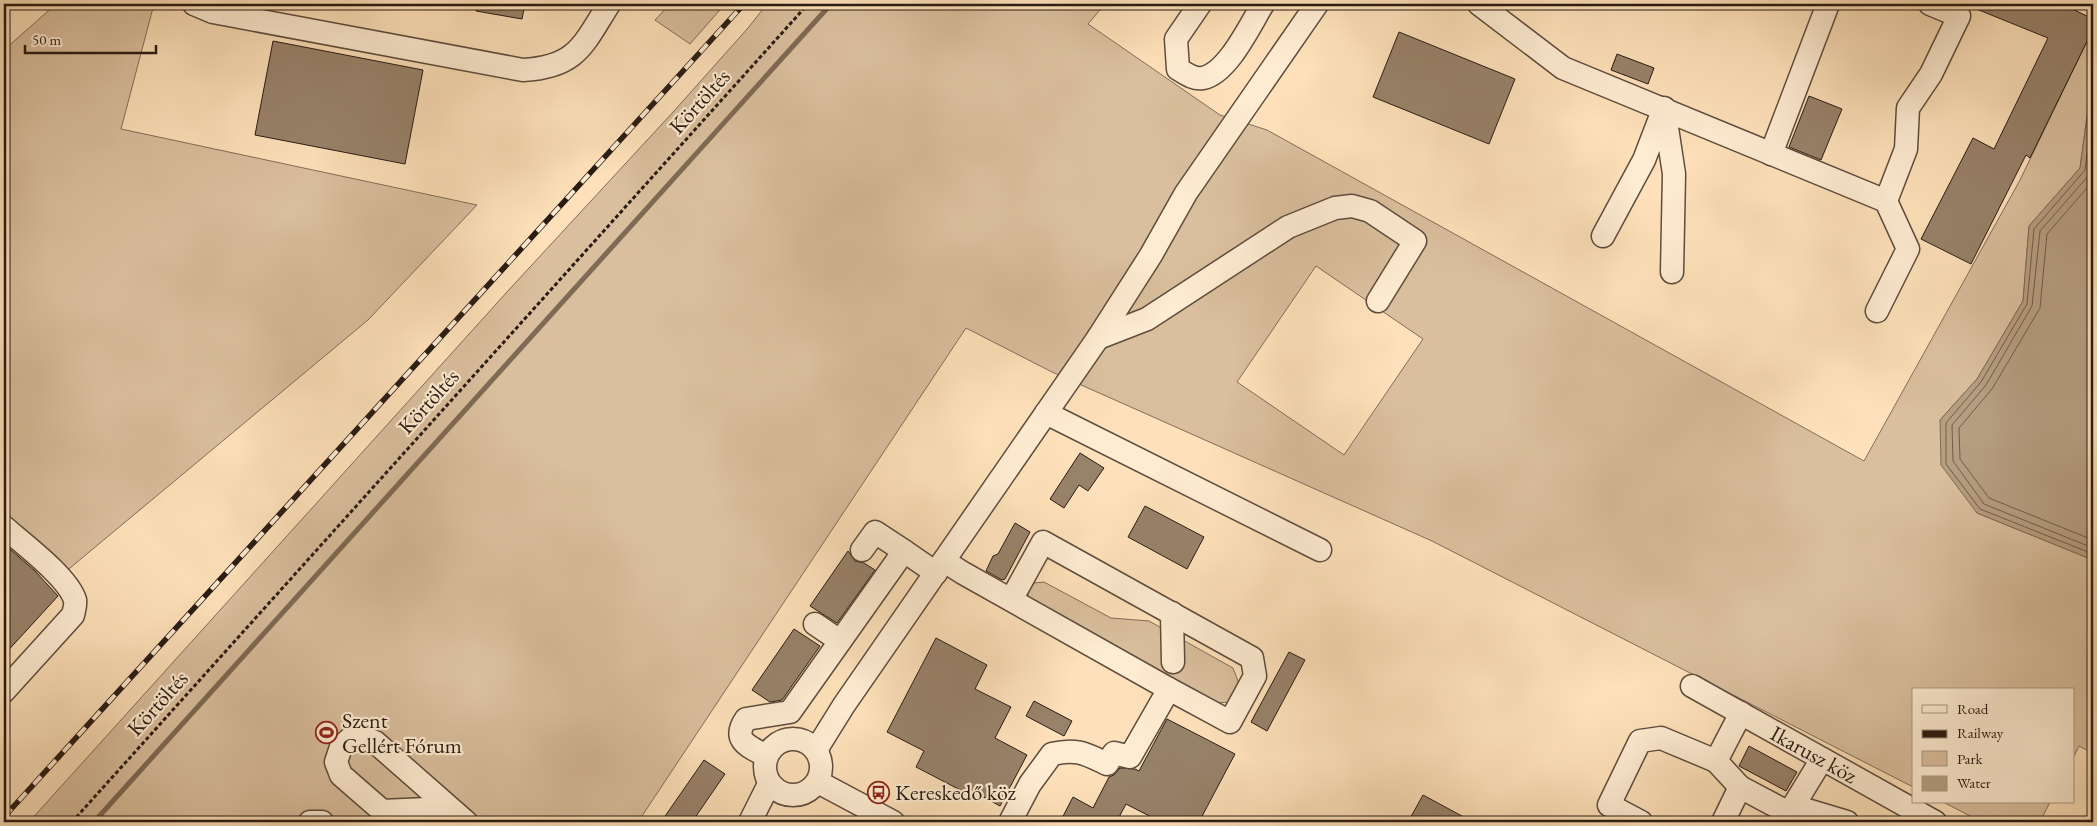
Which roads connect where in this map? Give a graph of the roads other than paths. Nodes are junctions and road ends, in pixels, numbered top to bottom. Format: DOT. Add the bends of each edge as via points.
graph roads {
  1 [pos="194,4"];
  2 [pos="609,4"];
  3 [pos="1200,4"];
  4 [pos="1263,4"];
  5 [pos="1317,4"];
  6 [pos="1479,4"];
  7 [pos="1828,4"];
  8 [pos="1930,4"];
  9 [pos="1664,108"];
  10 [pos="1771,154"];
  11 [pos="1886,201"];
  12 [pos="1602,236"];
  13 [pos="1672,272"];
  14 [pos="1378,301"];
  15 [pos="1877,311"];
  16 [pos="1098,338"];
  17 [pos="1046,413"];
  18 [pos="4,526"];
  19 [pos="862,550"];
  20 [pos="1320,550"];
  21 [pos="904,551"];
  22 [pos="940,567"];
  23 [pos="1010,600"];
  24 [pos="1172,614"];
  25 [pos="815,624"];
  26 [pos="840,640"];
  27 [pos="1173,662"];
  28 [pos="1692,686"];
  29 [pos="1169,689"];
  30 [pos="4,691"];
  31 [pos="1741,713"];
  32 [pos="810,746"];
  33 [pos="766,756"];
  34 [pos="1822,759"];
  35 [pos="1716,761"];
  36 [pos="818,782"];
  37 [pos="1740,787"];
  38 [pos="776,789"];
  39 [pos="449,808"];
  40 [pos="388,817"];
  41 [pos="1786,818"];
  42 [pos="1922,819"];
  43 [pos="466,822"];
  44 [pos="751,822"];
  45 [pos="893,822"];
  46 [pos="1010,822"];
  47 [pos="1641,822"];
  48 [pos="1723,822"];
  49 [pos="1847,822"];
  1 -- 2 [label="street" via="213,12 523,70 540,69 571,57 584,44"];
  3 -- 4 [label="street" via="1176,39 1178,69 1194,78 1203,78 1227,63"];
  5 -- 16 [label="street" via="1186,193"];
  6 -- 9 [label="street" via="1563,68"];
  7 -- 10 [label="street"];
  8 -- 11 [label="street" via="1959,16 1931,74 1908,108 1906,149"];
  9 -- 10 [label="street"];
  9 -- 12 [label="street" via="1644,160"];
  9 -- 13 [label="street" via="1674,174"];
  10 -- 11 [label="street"];
  11 -- 15 [label="street" via="1908,249"];
  14 -- 16 [label="street" via="1415,241 1370,211 1352,206 1335,208 1288,227 1147,319"];
  16 -- 17 [label="street"];
  17 -- 20 [label="street"];
  17 -- 22 [label="street"];
  18 -- 30 [label="street" via="58,576 76,602 73,615"];
  19 -- 21 [label="street" via="875,532"];
  21 -- 22 [label="street"];
  21 -- 26 [label="street"];
  22 -- 23 [label="street"];
  22 -- 32 [label="street" via="844,705"];
  23 -- 24 [label="street" via="1043,542"];
  23 -- 29 [label="street"];
  24 -- 27 [label="street"];
  24 -- 29 [label="street" via="1252,658 1255,676 1230,722"];
  25 -- 26 [label="street"];
  26 -- 33 [label="street" via="790,712 746,720 740,729 743,742"];
  28 -- 31 [label="street, Ikarusz köz"];
  29 -- 46 [label="street" via="1130,757 1114,753 1107,764 1080,751 1052,754 1030,784"];
  31 -- 34 [label="street, Ikarusz köz"];
  31 -- 35 [label="street"];
  32 -- 33 [label="street" via="793,738 782,741"];
  32 -- 36 [label="street" via="821,760"];
  33 -- 38 [label="street" via="765,775"];
  34 -- 41 [label="street"];
  34 -- 42 [label="street, Ikarusz köz"];
  35 -- 37 [label="street"];
  35 -- 47 [label="street" via="1661,738 1640,741 1609,805"];
  36 -- 38 [label="street" via="809,791 796,796"];
  36 -- 45 [label="street"];
  37 -- 41 [label="street"];
  37 -- 48 [label="street"];
  38 -- 44 [label="street"];
  39 -- 40 [label="street"];
  39 -- 40 [label="street" via="374,742 362,737 351,738 341,747 336,762 341,775"];
  39 -- 43 [label="street"];
  41 -- 49 [label="street" via="1807,810"];
}
